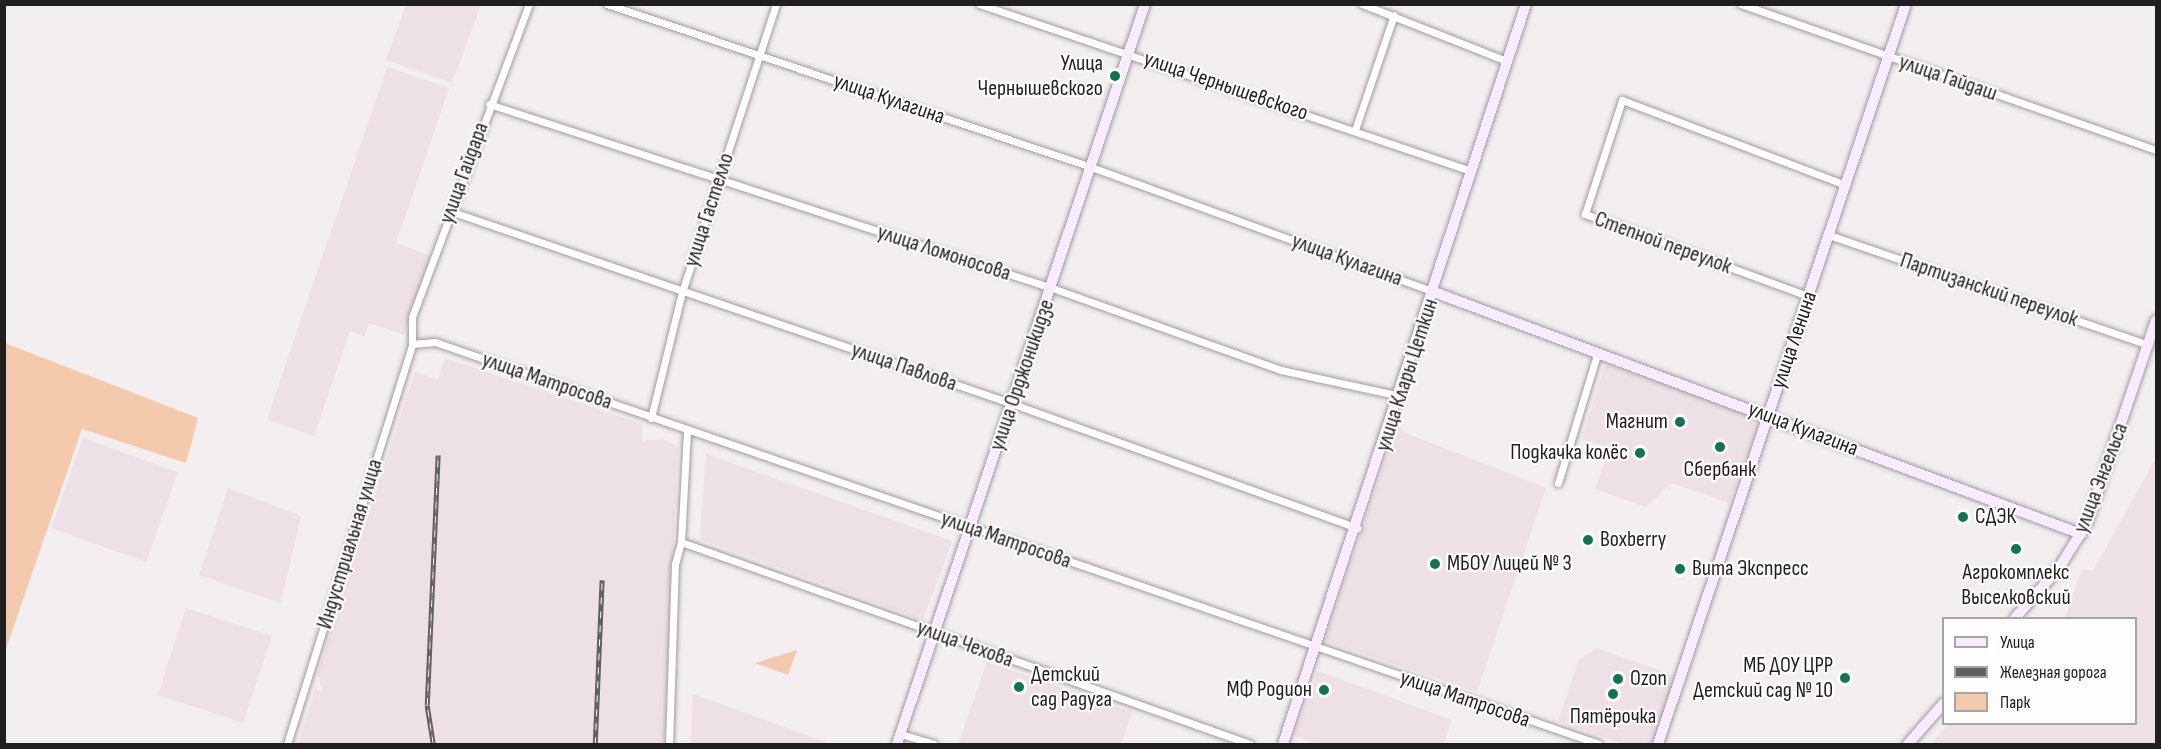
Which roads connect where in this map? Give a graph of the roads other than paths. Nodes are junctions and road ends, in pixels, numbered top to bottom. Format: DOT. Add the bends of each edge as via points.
graph roads {
  1 [pos="529,4"];
  2 [pos="607,4"];
  3 [pos="776,4"];
  4 [pos="979,4"];
  5 [pos="1145,4"];
  6 [pos="1362,4"];
  7 [pos="1526,4"];
  8 [pos="1741,4"];
  9 [pos="1906,4"];
  10 [pos="1394,15"];
  11 [pos="1130,53"];
  12 [pos="759,56"];
  13 [pos="1888,57"];
  14 [pos="1507,61"];
  15 [pos="489,104"];
  16 [pos="1355,130"];
  17 [pos="2157,150"];
  18 [pos="1091,167"];
  19 [pos="1472,171"];
  20 [pos="719,179"];
  21 [pos="1846,185"];
  22 [pos="450,212"];
  23 [pos="1829,235"];
  24 [pos="1052,288"];
  25 [pos="682,292"];
  26 [pos="1434,292"];
  27 [pos="1809,296"];
  28 [pos="2157,320"];
  29 [pos="412,344"];
  30 [pos="2149,345"];
  31 [pos="1597,355"];
  32 [pos="1400,396"];
  33 [pos="1013,404"];
  34 [pos="1768,416"];
  35 [pos="651,418"];
  36 [pos="687,430"];
  37 [pos="1557,483"];
  38 [pos="971,526"];
  39 [pos="1357,528"];
  40 [pos="2081,534"];
  41 [pos="681,542"];
  42 [pos="2016,617"];
  43 [pos="936,633"];
  44 [pos="1315,647"];
  45 [pos="1942,705"];
  46 [pos="899,739"];
  47 [pos="286,744"];
  48 [pos="669,744"];
  49 [pos="933,744"];
  50 [pos="1250,744"];
  51 [pos="1282,744"];
  52 [pos="1599,744"];
  53 [pos="1659,744"];
  54 [pos="1908,744"];
  1 -- 15 [label="street, улица Гайдара"];
  2 -- 12 [label="street, улица Кулагина"];
  3 -- 12 [label="street, улица Гастелло"];
  4 -- 11 [label="street, улица Чернышевского"];
  5 -- 11 [label="street, улица Орджоникидзе"];
  6 -- 10 [label="street"];
  7 -- 14 [label="street, улица Клары Цеткин"];
  8 -- 13 [label="street, улица Гайдаш"];
  9 -- 13 [label="street, улица Ленина"];
  10 -- 14 [label="street"];
  10 -- 16 [label="street"];
  11 -- 16 [label="street, улица Чернышевского"];
  11 -- 18 [label="street, улица Орджоникидзе"];
  12 -- 18 [label="street, улица Кулагина"];
  12 -- 20 [label="street, улица Гастелло"];
  13 -- 17 [label="street, улица Гайдаш"];
  13 -- 21 [label="street, улица Ленина"];
  14 -- 19 [label="street, улица Клары Цеткин"];
  15 -- 20 [label="street, улица Ломоносова"];
  15 -- 22 [label="street, улица Гайдара"];
  16 -- 19 [label="street, улица Чернышевского"];
  18 -- 24 [label="street, улица Орджоникидзе"];
  18 -- 26 [label="street, улица Кулагина"];
  19 -- 26 [label="street, улица Клары Цеткин"];
  20 -- 24 [label="street, улица Ломоносова"];
  20 -- 25 [label="street, улица Гастелло"];
  21 -- 23 [label="street, улица Ленина"];
  21 -- 27 [label="street, Степной переулок" via="1622,100 1585,214"];
  22 -- 25 [label="street, улица Павлова"];
  22 -- 29 [label="street, улица Гайдара" via="412,317"];
  23 -- 27 [label="street, улица Ленина"];
  23 -- 30 [label="street, Партизанский переулок"];
  24 -- 32 [label="street, улица Ломоносова" via="1281,370"];
  24 -- 33 [label="street, улица Орджоникидзе"];
  25 -- 33 [label="street, улица Павлова"];
  25 -- 35 [label="street, улица Гастелло"];
  26 -- 31 [label="street, улица Кулагина"];
  26 -- 32 [label="street, улица Клары Цеткин"];
  27 -- 34 [label="street, улица Ленина"];
  28 -- 30 [label="street, улица Энгельса"];
  29 -- 35 [label="street, улица Матросова" via="435,342"];
  29 -- 47 [label="street, Индустриальная улица"];
  30 -- 40 [label="street, улица Энгельса"];
  31 -- 34 [label="street, улица Кулагина"];
  31 -- 37 [label="street"];
  32 -- 39 [label="street, улица Клары Цеткин"];
  33 -- 38 [label="street, улица Орджоникидзе"];
  33 -- 39 [label="street, улица Павлова"];
  34 -- 40 [label="street, улица Кулагина"];
  34 -- 53 [label="street, улица Ленина"];
  35 -- 36 [label="street, улица Матросова"];
  36 -- 38 [label="street, улица Матросова"];
  36 -- 41 [label="street"];
  38 -- 43 [label="street, улица Орджоникидзе"];
  38 -- 44 [label="street, улица Матросова"];
  39 -- 44 [label="street, улица Клары Цеткин"];
  40 -- 42 [label="street, улица Энгельса"];
  41 -- 43 [label="street, улица Чехова"];
  41 -- 48 [label="street" via="675,564"];
  43 -- 46 [label="street, улица Орджоникидзе"];
  43 -- 50 [label="street, улица Чехова"];
  44 -- 51 [label="street, улица Клары Цеткин"];
  44 -- 52 [label="street, улица Матросова"];
  45 -- 54 [label="street"];
  46 -- 49 [label="street"];
}
